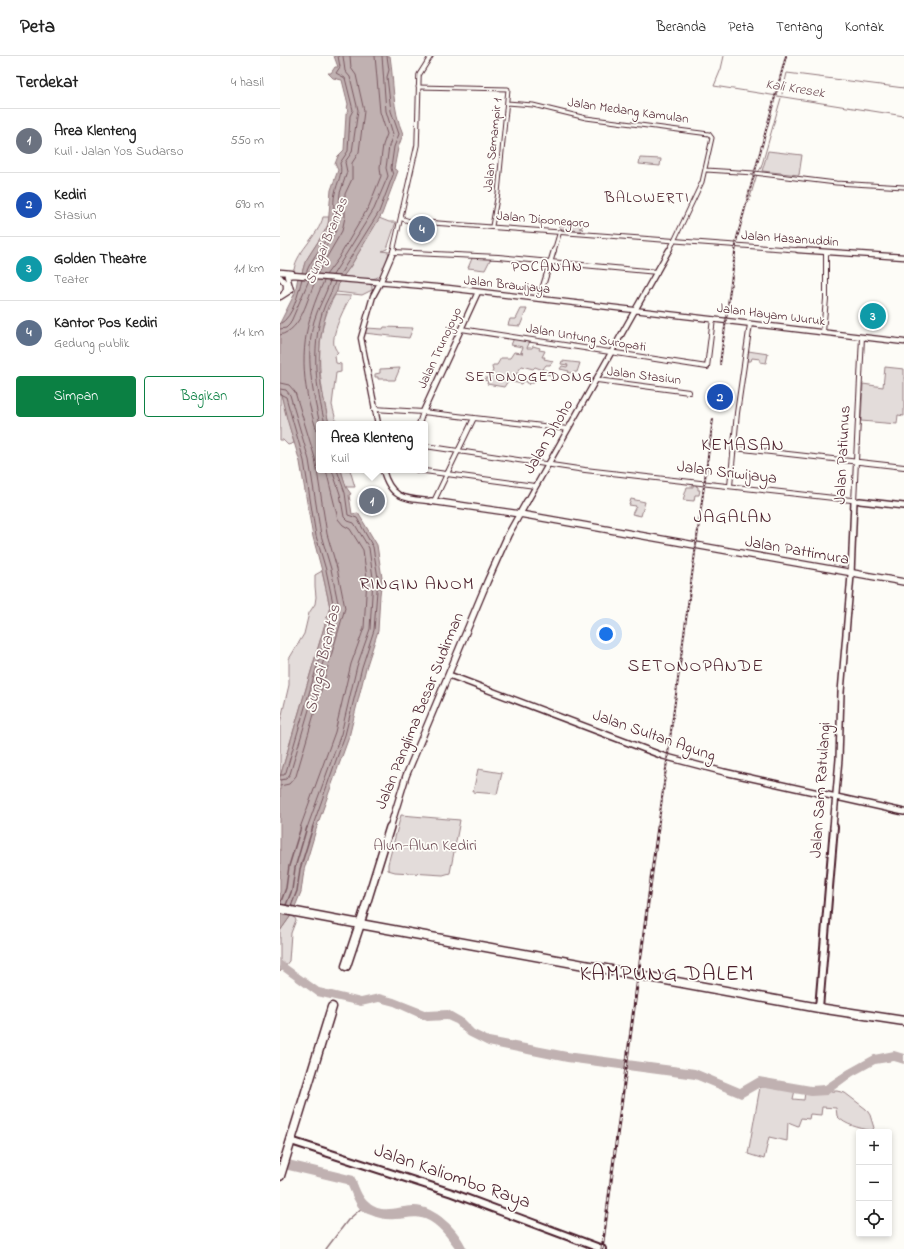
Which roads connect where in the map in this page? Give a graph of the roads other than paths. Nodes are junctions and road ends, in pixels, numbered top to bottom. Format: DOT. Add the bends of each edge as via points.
graph roads {
  1 [pos="431,56"];
  2 [pos="418,87"];
  3 [pos="507,103"];
  4 [pos="706,170"];
  5 [pos="904,186"];
  6 [pos="402,215"];
  7 [pos="409,221"];
  8 [pos="399,224"];
  9 [pos="492,226"];
  10 [pos="560,231"];
  11 [pos="674,242"];
  12 [pos="393,252"];
  13 [pos="826,252"];
  14 [pos="904,257"];
  15 [pos="551,261"];
  16 [pos="280,271"];
  17 [pos="657,272"];
  18 [pos="291,273"];
  19 [pos="280,277"];
  20 [pos="378,282"];
  21 [pos="478,292"];
  22 [pos="281,296"];
  23 [pos="538,299"];
  24 [pos="635,310"];
  25 [pos="713,319"];
  26 [pos="750,324"];
  27 [pos="461,329"];
  28 [pos="823,332"];
  29 [pos="862,337"];
  30 [pos="904,342"];
  31 [pos="612,353"];
  32 [pos="597,380"];
  33 [pos="689,392"];
  34 [pos="374,409"];
  35 [pos="423,412"];
  36 [pos="474,418"];
  37 [pos="377,421"];
  38 [pos="420,421"];
  39 [pos="568,429"];
  40 [pos="428,447"];
  41 [pos="734,448"];
  42 [pos="458,452"];
  43 [pos="856,461"];
  44 [pos="548,465"];
  45 [pos="904,468"];
  46 [pos="428,471"];
  47 [pos="384,473"];
  48 [pos="447,474"];
  49 [pos="535,486"];
  50 [pos="730,486"];
  51 [pos="854,500"];
  52 [pos="434,501"];
  53 [pos="904,506"];
  54 [pos="520,514"];
  55 [pos="851,573"];
  56 [pos="904,582"];
  57 [pos="449,675"];
  58 [pos="835,797"];
  59 [pos="904,812"];
  60 [pos="280,909"];
  61 [pos="360,924"];
  62 [pos="346,966"];
  63 [pos="332,1007"];
  64 [pos="819,1008"];
  65 [pos="904,1021"];
  66 [pos="291,1140"];
  67 [pos="281,1173"];
  68 [pos="602,1249"];
  1 -- 2 [label="main road" via="419,75"];
  2 -- 3 [label="street, Jalan Semampir 1" via="508,89"];
  2 -- 6 [label="main road" via="417,145"];
  3 -- 4 [label="street, Jalan Medang Kamulan" via="533,105 586,118 708,133 712,138"];
  3 -- 9 [label="street, Jalan Semampir 1"];
  4 -- 5 [label="street" via="836,183"];
  4 -- 11 [label="street, Jalan Medang Kamulan"];
  6 -- 7 [label="main road" via="403,219"];
  6 -- 8 [label="main road"];
  7 -- 8 [label="main road, Jalan Diponegoro"];
  7 -- 9 [label="main road, Jalan Diponegoro"];
  8 -- 12 [label="main road"];
  9 -- 10 [label="main road, Jalan Diponegoro"];
  10 -- 11 [label="main road, Jalan Diponegoro"];
  10 -- 15 [label="street"];
  11 -- 13 [label="main road, Jalan Hasanuddin"];
  11 -- 17 [label="main road, Jalan Dhoho"];
  12 -- 15 [label="street" via="450,253"];
  12 -- 20 [label="main road"];
  13 -- 14 [label="main road, Jalan Hasanuddin"];
  13 -- 28 [label="street"];
  15 -- 17 [label="street"];
  15 -- 23 [label="street"];
  16 -- 18 [label="main road, Jalan Brawijaya"];
  17 -- 24 [label="main road, Jalan Dhoho"];
  18 -- 20 [label="main road, Jalan Brawijaya"];
  18 -- 22 [label="main road" via="287,276 291,290"];
  19 -- 22 [label="main road" via="286,284"];
  20 -- 21 [label="main road, Jalan Brawijaya"];
  20 -- 34 [label="main road" via="361,338"];
  21 -- 23 [label="main road, Jalan Brawijaya"];
  21 -- 27 [label="main road, Jalan Trunojoyo"];
  23 -- 24 [label="main road, Jalan Brawijaya"];
  24 -- 25 [label="main road, Jalan Hayam Wuruk"];
  24 -- 31 [label="main road, Jalan Dhoho"];
  25 -- 26 [label="main road, Jalan Hayam Wuruk"];
  25 -- 31 [label="street, Jalan Untung Suropati" via="707,367"];
  26 -- 28 [label="main road, Jalan Hayam Wuruk"];
  26 -- 41 [label="street"];
  27 -- 31 [label="street, Jalan Untung Suropati"];
  27 -- 35 [label="main road, Jalan Trunojoyo"];
  28 -- 29 [label="main road, Jalan Hayam Wuruk"];
  29 -- 30 [label="main road, Jalan Hayam Wuruk"];
  29 -- 43 [label="street, Jalan Patiunus"];
  31 -- 32 [label="main road, Jalan Dhoho"];
  32 -- 33 [label="street, Jalan Stasiun"];
  32 -- 39 [label="main road, Jalan Dhoho"];
  34 -- 35 [label="street"];
  34 -- 37 [label="main road"];
  35 -- 36 [label="street"];
  35 -- 38 [label="street"];
  36 -- 39 [label="street"];
  36 -- 42 [label="street"];
  39 -- 44 [label="main road, Jalan Dhoho"];
  40 -- 42 [label="street, Jalan Sriwijaya"];
  41 -- 43 [label="street"];
  41 -- 50 [label="street"];
  42 -- 44 [label="street, Jalan Sriwijaya"];
  42 -- 48 [label="street"];
  43 -- 45 [label="street"];
  43 -- 51 [label="street, Jalan Patiunus"];
  44 -- 49 [label="main road, Jalan Dhoho"];
  44 -- 50 [label="street, Jalan Sriwijaya"];
  46 -- 48 [label="street"];
  47 -- 52 [label="main road, Jalan Pattimura" via="388,487 395,494"];
  48 -- 49 [label="street"];
  48 -- 52 [label="street"];
  49 -- 54 [label="main road, Jalan Dhoho"];
  50 -- 51 [label="street, Jalan Sriwijaya"];
  51 -- 53 [label="street, Jalan Sriwijaya"];
  51 -- 55 [label="street, Jalan Patiunus"];
  52 -- 54 [label="main road, Jalan Pattimura"];
  54 -- 55 [label="main road, Jalan Pattimura"];
  54 -- 57 [label="main road, Jalan Panglima Besar Sudirman" via="500,552"];
  55 -- 56 [label="main road, Jalan Pattimura"];
  55 -- 58 [label="street, Jalan Sam Ratulangi"];
  57 -- 58 [label="street, Jalan Sultan Agung" via="674,759"];
  57 -- 61 [label="main road, Jalan Panglima Besar Sudirman" via="401,790"];
  58 -- 59 [label="street, Jalan Sultan Agung"];
  58 -- 64 [label="street, Jalan Sam Ratulangi"];
  60 -- 61 [label="main road"];
  61 -- 62 [label="main road"];
  61 -- 64 [label="main road"];
  63 -- 66 [label="main road"];
  64 -- 65 [label="main road"];
  66 -- 67 [label="main road"];
  66 -- 68 [label="street, Jalan Kaliombo Raya" via="452,1193"];
}
